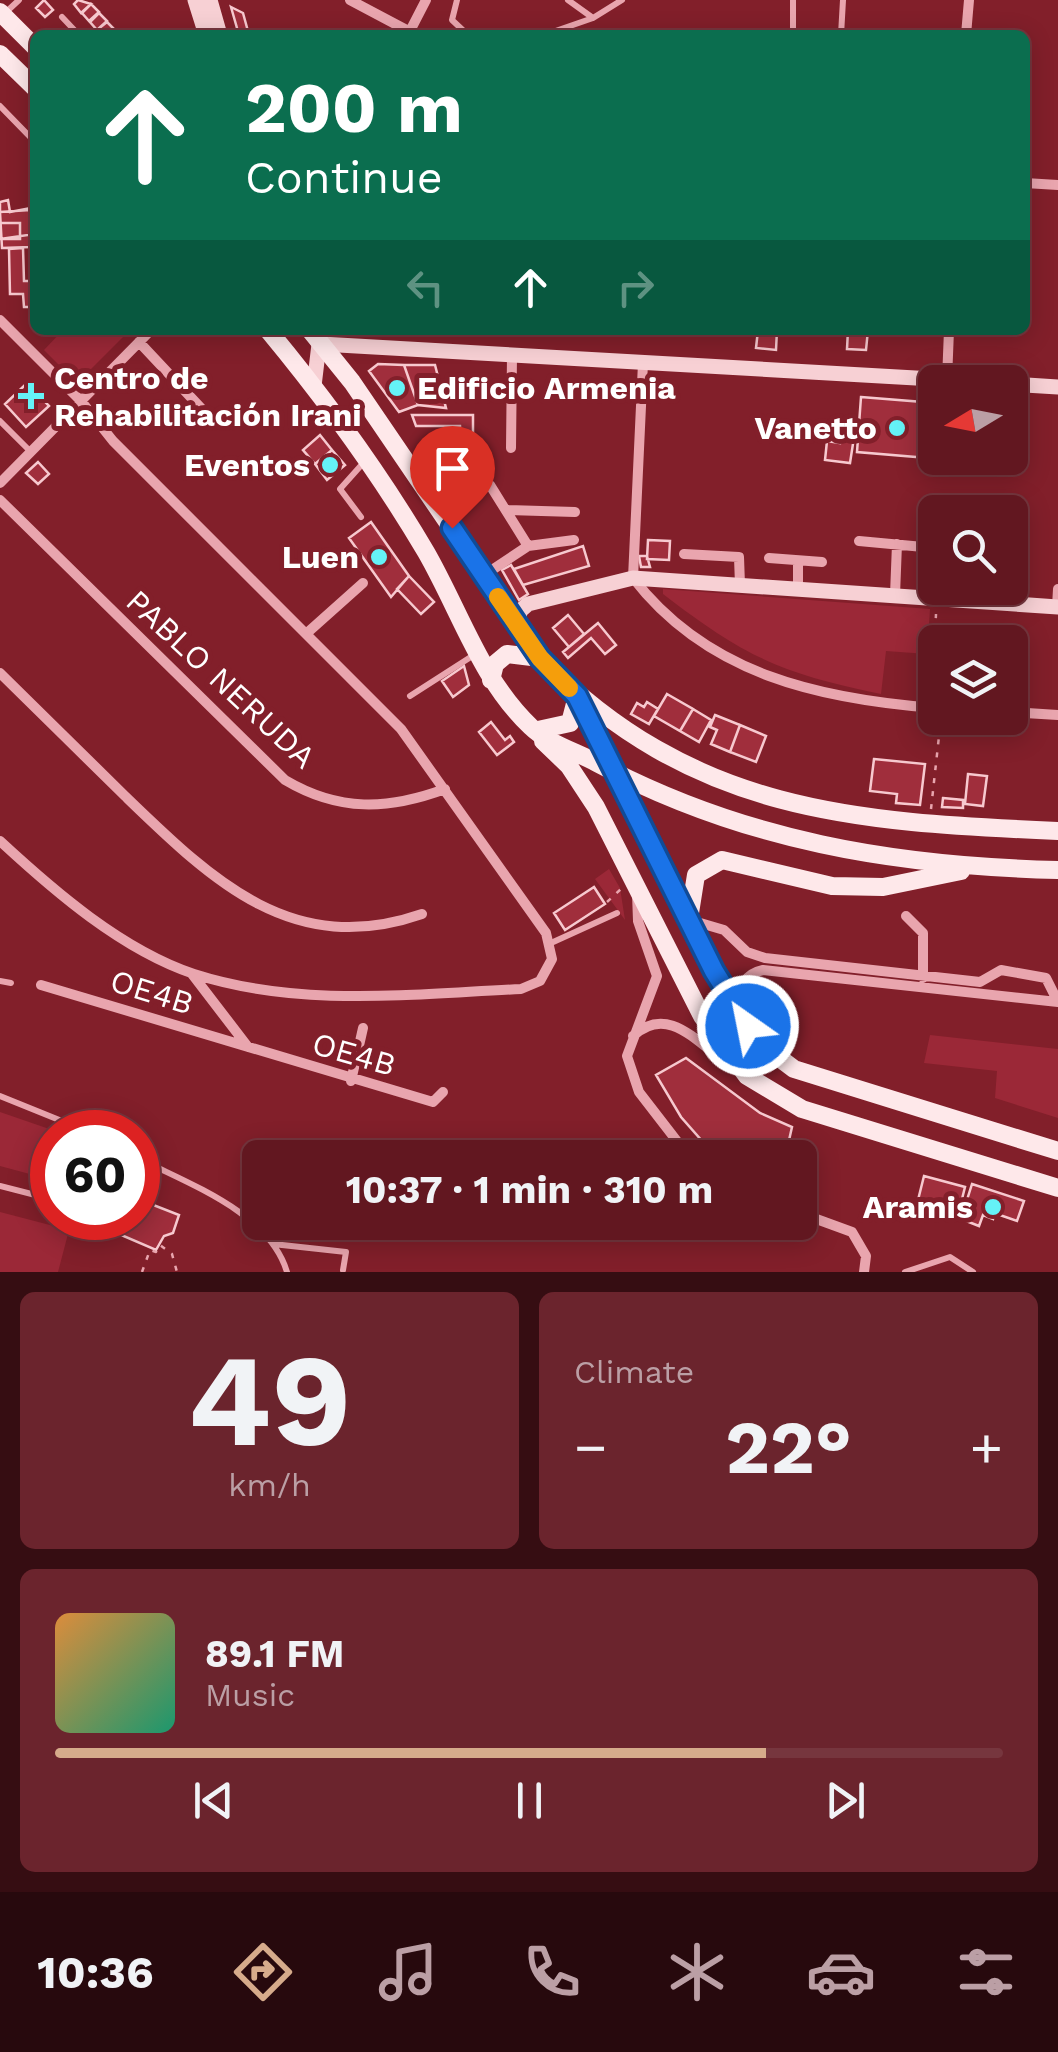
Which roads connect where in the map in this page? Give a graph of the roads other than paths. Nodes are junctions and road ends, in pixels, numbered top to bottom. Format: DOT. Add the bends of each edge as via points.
graph roads {
  1 [pos="18,0"];
  2 [pos="194,0"];
  3 [pos="210,0"];
  4 [pos="350,0"];
  5 [pos="426,0"];
  6 [pos="457,0"];
  7 [pos="568,0"];
  8 [pos="622,0"];
  9 [pos="794,0"];
  10 [pos="843,0"];
  11 [pos="968,0"];
  12 [pos="2,13"];
  13 [pos="62,17"];
  14 [pos="593,18"];
  15 [pos="74,30"];
  16 [pos="204,30"];
  17 [pos="219,30"];
  18 [pos="407,30"];
  19 [pos="414,30"];
  20 [pos="463,30"];
  21 [pos="558,30"];
  22 [pos="793,30"];
  23 [pos="840,30"];
  24 [pos="966,30"];
  25 [pos="30,42"];
  26 [pos="0,54"];
  27 [pos="30,83"];
  28 [pos="0,106"];
  29 [pos="30,137"];
  30 [pos="1030,182"];
  31 [pos="1058,185"];
  32 [pos="0,320"];
  33 [pos="146,335"];
  34 [pos="272,335"];
  35 [pos="316,335"];
  36 [pos="317,335"];
  37 [pos="334,335"];
  38 [pos="949,335"];
  39 [pos="139,342"];
  40 [pos="512,355"];
  41 [pos="642,363"];
  42 [pos="948,365"];
  43 [pos="918,378"];
  44 [pos="1028,385"];
  45 [pos="314,386"];
  46 [pos="1058,387"];
  47 [pos="82,402"];
  48 [pos="0,421"];
  49 [pos="214,422"];
  50 [pos="445,430"];
  51 [pos="511,448"];
  52 [pos="31,452"];
  53 [pos="366,460"];
  54 [pos="416,475"];
  55 [pos="0,483"];
  56 [pos="490,485"];
  57 [pos="0,500"];
  58 [pos="506,510"];
  59 [pos="575,512"];
  60 [pos="361,517"];
  61 [pos="574,540"];
  62 [pos="859,541"];
  63 [pos="896,544"];
  64 [pos="528,546"];
  65 [pos="918,546"];
  66 [pos="684,554"];
  67 [pos="770,558"];
  68 [pos="798,562"];
  69 [pos="822,562"];
  70 [pos="484,576"];
  71 [pos="633,578"];
  72 [pos="363,583"];
  73 [pos="740,585"];
  74 [pos="798,589"];
  75 [pos="1058,590"];
  76 [pos="894,595"];
  77 [pos="1057,607"];
  78 [pos="518,628"];
  79 [pos="307,633"];
  80 [pos="478,652"];
  81 [pos="540,658"];
  82 [pos="0,673"];
  83 [pos="491,680"];
  84 [pos="410,696"];
  85 [pos="577,696"];
  86 [pos="918,707"];
  87 [pos="1028,713"];
  88 [pos="1058,715"];
  89 [pos="532,730"];
  90 [pos="616,773"];
  91 [pos="445,789"];
  92 [pos="1058,832"];
  93 [pos="0,840"];
  94 [pos="972,868"];
  95 [pos="1058,870"];
  96 [pos="638,884"];
  97 [pos="617,912"];
  98 [pos="422,914"];
  99 [pos="906,916"];
  100 [pos="689,919"];
  101 [pos="551,944"];
  102 [pos="802,968"];
  103 [pos="870,970"];
  104 [pos="192,973"];
  105 [pos="923,975"];
  106 [pos="0,981"];
  107 [pos="866,982"];
  108 [pos="980,982"];
  109 [pos="11,984"];
  110 [pos="42,985"];
  111 [pos="922,989"];
  112 [pos="978,996"];
  113 [pos="1058,1002"];
  114 [pos="736,1006"];
  115 [pos="363,1028"];
  116 [pos="632,1037"];
  117 [pos="248,1047"];
  118 [pos="747,1076"];
  119 [pos="351,1080"];
  120 [pos="443,1092"];
  121 [pos="0,1096"];
  122 [pos="35,1110"];
  123 [pos="676,1140"];
  124 [pos="1058,1151"];
  125 [pos="160,1170"];
  126 [pos="0,1186"];
  127 [pos="1058,1188"];
  128 [pos="30,1194"];
  129 [pos="817,1219"];
  130 [pos="273,1244"];
  131 [pos="343,1270"];
  132 [pos="287,1272"];
  133 [pos="864,1272"];
  134 [pos="905,1272"];
  135 [pos="973,1272"];
  1 -- 12 [label="lane"];
  2 -- 16 [label="main road"];
  3 -- 17 [label="main road"];
  4 -- 18 [label="street"];
  5 -- 19 [label="street"];
  6 -- 20 [label="lane" via="452,20"];
  7 -- 14 [label="lane"];
  8 -- 14 [label="lane"];
  9 -- 22 [label="lane"];
  10 -- 23 [label="lane"];
  11 -- 24 [label="street"];
  12 -- 25 [label="main road"];
  13 -- 15 [label="lane"];
  14 -- 21 [label="lane"];
  26 -- 27 [label="main road"];
  28 -- 29 [label="lane"];
  30 -- 31 [label="street"];
  32 -- 47 [label="street"];
  33 -- 39 [label="street"];
  34 -- 45 [label="main road"];
  35 -- 45 [label="main road"];
  36 -- 54 [label="main road"];
  37 -- 40 [label="main road"];
  38 -- 42 [label="street"];
  39 -- 47 [label="street"];
  39 -- 49 [label="street"];
  40 -- 41 [label="main road"];
  40 -- 51 [label="street"];
  41 -- 43 [label="main road"];
  41 -- 71 [label="street"];
  44 -- 46 [label="main road"];
  45 -- 53 [label="main road"];
  47 -- 52 [label="street"];
  47 -- 79 [label="street" via="113,441"];
  48 -- 52 [label="lane"];
  50 -- 54 [label="lane" via="445,454"];
  52 -- 55 [label="street"];
  53 -- 60 [label="lane" via="340,489"];
  53 -- 80 [label="main road" via="425,551"];
  54 -- 70 [label="main road"];
  56 -- 58 [label="street"];
  57 -- 91 [label="street, PABLO NERUDA" via="286,780 326,799 372,807"];
  58 -- 59 [label="street"];
  58 -- 64 [label="street"];
  61 -- 64 [label="street"];
  62 -- 63 [label="street"];
  63 -- 65 [label="street"];
  63 -- 76 [label="street"];
  64 -- 70 [label="street"];
  66 -- 73 [label="street" via="740,557"];
  67 -- 68 [label="street"];
  68 -- 69 [label="street"];
  68 -- 74 [label="street"];
  70 -- 78 [label="main road"];
  71 -- 73 [label="main road"];
  71 -- 78 [label="main road" via="528,604"];
  71 -- 86 [label="street" via="698,636 775,680 850,701"];
  72 -- 79 [label="street"];
  73 -- 74 [label="main road"];
  74 -- 76 [label="main road"];
  75 -- 77 [label="street"];
  76 -- 77 [label="main road"];
  78 -- 81 [label="main road"];
  79 -- 91 [label="street" via="401,728"];
  80 -- 83 [label="main road"];
  80 -- 84 [label="lane"];
  81 -- 83 [label="main road" via="507,654"];
  81 -- 85 [label="main road"];
  82 -- 98 [label="street" via="192,861 238,896 330,929"];
  83 -- 89 [label="main road"];
  85 -- 89 [label="main road" via="566,726"];
  85 -- 90 [label="main road"];
  85 -- 92 [label="main road" via="695,770 766,797 853,818"];
  87 -- 88 [label="street"];
  89 -- 90 [label="main road"];
  89 -- 96 [label="main road" via="568,766"];
  90 -- 94 [label="main road" via="754,831"];
  90 -- 100 [label="main road"];
  91 -- 101 [label="street"];
  93 -- 104 [label="street" via="93,919"];
  94 -- 95 [label="main road"];
  94 -- 100 [label="main road" via="883,886 832,886 722,860 696,875"];
  96 -- 116 [label="street" via="638,921 657,976"];
  96 -- 118 [label="main road" via="702,1016"];
  97 -- 101 [label="lane"];
  99 -- 105 [label="street" via="923,933"];
  100 -- 102 [label="street" via="724,930 758,957"];
  100 -- 114 [label="main road"];
  101 -- 104 [label="street" via="546,974 521,989 297,995"];
  102 -- 103 [label="street"];
  102 -- 107 [label="street"];
  102 -- 114 [label="street" via="751,973"];
  103 -- 105 [label="street"];
  103 -- 107 [label="street"];
  104 -- 117 [label="street"];
  105 -- 108 [label="street"];
  105 -- 111 [label="street"];
  106 -- 109 [label="lane"];
  107 -- 111 [label="street"];
  108 -- 112 [label="street"];
  108 -- 113 [label="street" via="1002,970 1046,978"];
  110 -- 117 [label="street, OE4B"];
  111 -- 112 [label="street"];
  112 -- 113 [label="street"];
  114 -- 124 [label="main road" via="762,1045 794,1069"];
  115 -- 119 [label="street"];
  116 -- 118 [label="street" via="656,1022 675,1024"];
  116 -- 123 [label="street" via="627,1056 638,1092"];
  117 -- 119 [label="street, OE4B"];
  118 -- 127 [label="main road" via="802,1108"];
  119 -- 120 [label="street, OE4B" via="433,1102"];
  121 -- 122 [label="lane"];
  125 -- 130 [label="lane" via="248,1219"];
  126 -- 128 [label="lane"];
  129 -- 133 [label="street" via="852,1232 866,1256"];
  130 -- 131 [label="lane" via="346,1252"];
  130 -- 132 [label="lane"];
  134 -- 135 [label="lane" via="950,1257"];
}
